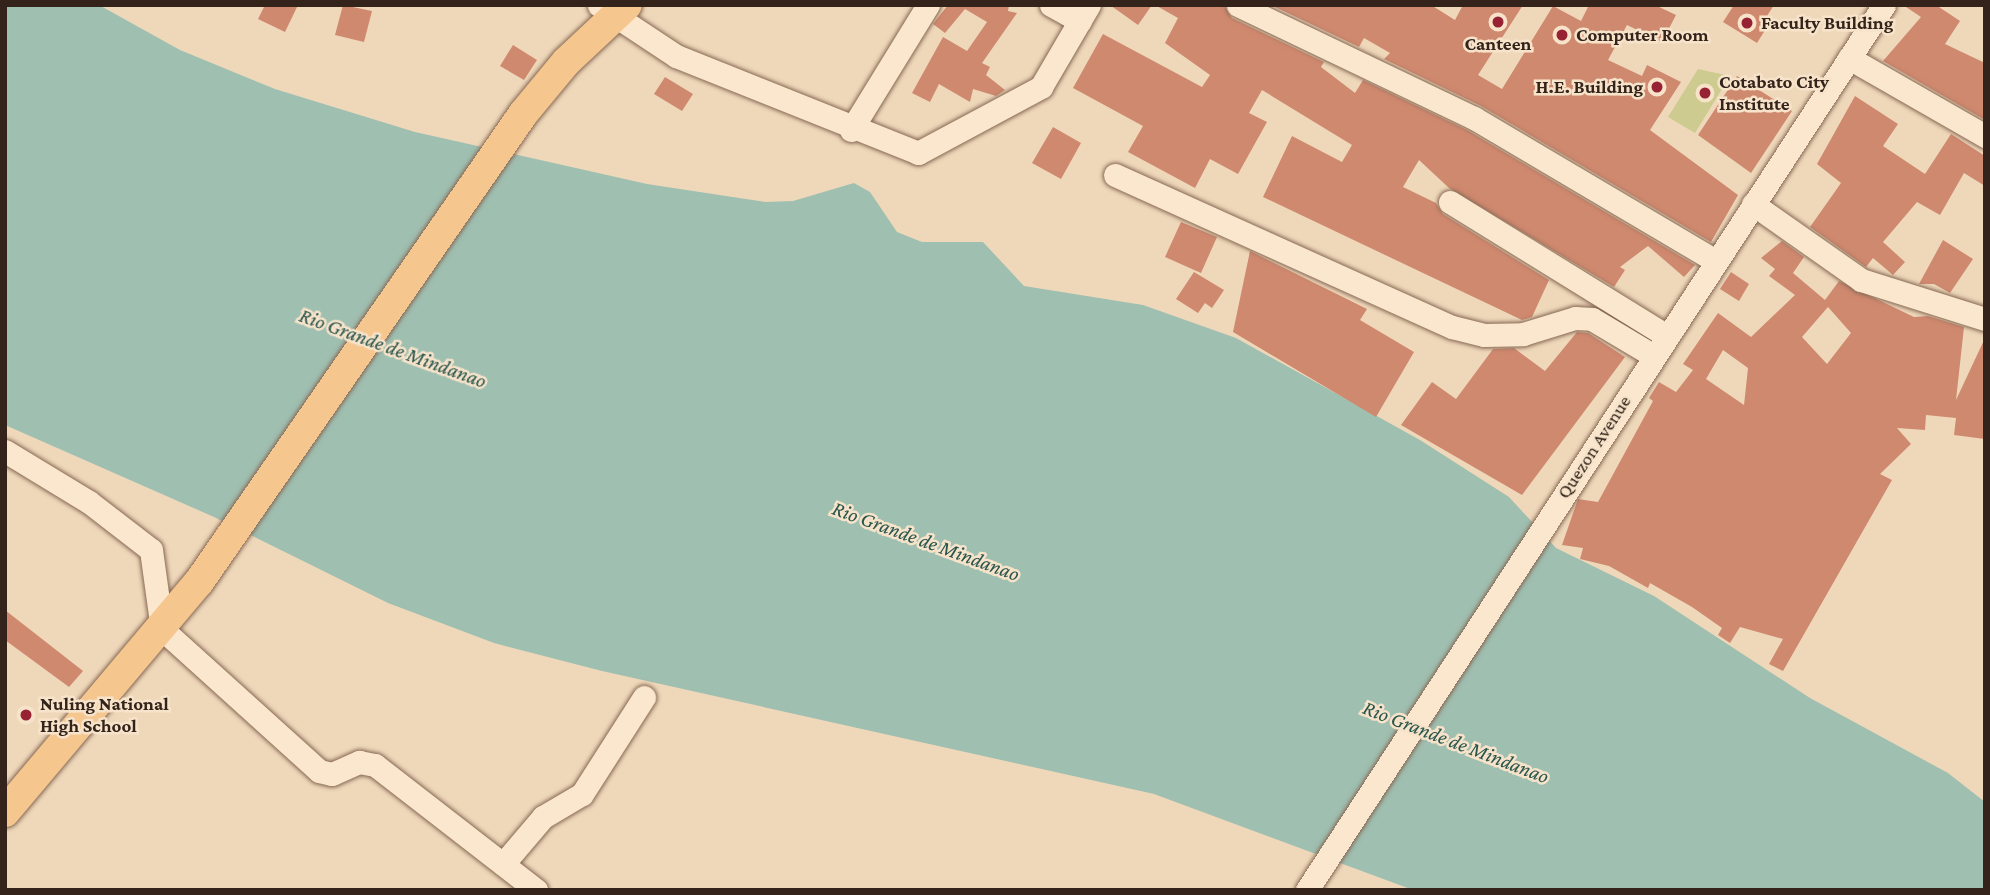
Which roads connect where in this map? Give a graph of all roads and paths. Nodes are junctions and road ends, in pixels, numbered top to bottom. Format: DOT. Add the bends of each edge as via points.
graph roads {
  1 [pos="928,5"];
  2 [pos="1051,5"];
  3 [pos="1238,5"];
  4 [pos="1884,5"];
  5 [pos="613,9"];
  6 [pos="1085,13"];
  7 [pos="1849,58"];
  8 [pos="851,130"];
  9 [pos="1985,135"];
  10 [pos="1115,175"];
  11 [pos="1450,202"];
  12 [pos="1753,204"];
  13 [pos="1716,261"];
  14 [pos="1985,319"];
  15 [pos="1667,336"];
  16 [pos="1654,356"];
  17 [pos="5,451"];
  18 [pos="162,629"];
  19 [pos="645,697"];
  20 [pos="5,812"];
  21 [pos="503,864"];
  22 [pos="1311,883"];
  23 [pos="536,890"];
  1 -- 8 [label="street"];
  2 -- 6 [label="street"];
  3 -- 13 [label="street" via="1474,118"];
  4 -- 7 [label="street, Quezon Avenue"];
  5 -- 8 [label="street" via="676,57"];
  5 -- 18 [label="main road" via="523,114 221,552"];
  6 -- 8 [label="street" via="1041,87 936,148 912,153"];
  7 -- 9 [label="street"];
  7 -- 12 [label="street, Quezon Avenue"];
  10 -- 16 [label="street" via="1452,327 1485,335 1523,334 1575,318 1592,319"];
  11 -- 15 [label="street"];
  12 -- 13 [label="street, Quezon Avenue"];
  12 -- 14 [label="street" via="1861,280"];
  13 -- 15 [label="street, Quezon Avenue"];
  15 -- 16 [label="street, Quezon Avenue"];
  16 -- 22 [label="street, Quezon Avenue"];
  17 -- 18 [label="street" via="89,502 151,550"];
  18 -- 20 [label="main road"];
  18 -- 21 [label="street" via="319,771 332,774 359,762 375,765"];
  19 -- 21 [label="street" via="604,752 582,794 543,817"];
  21 -- 23 [label="street"];
}
